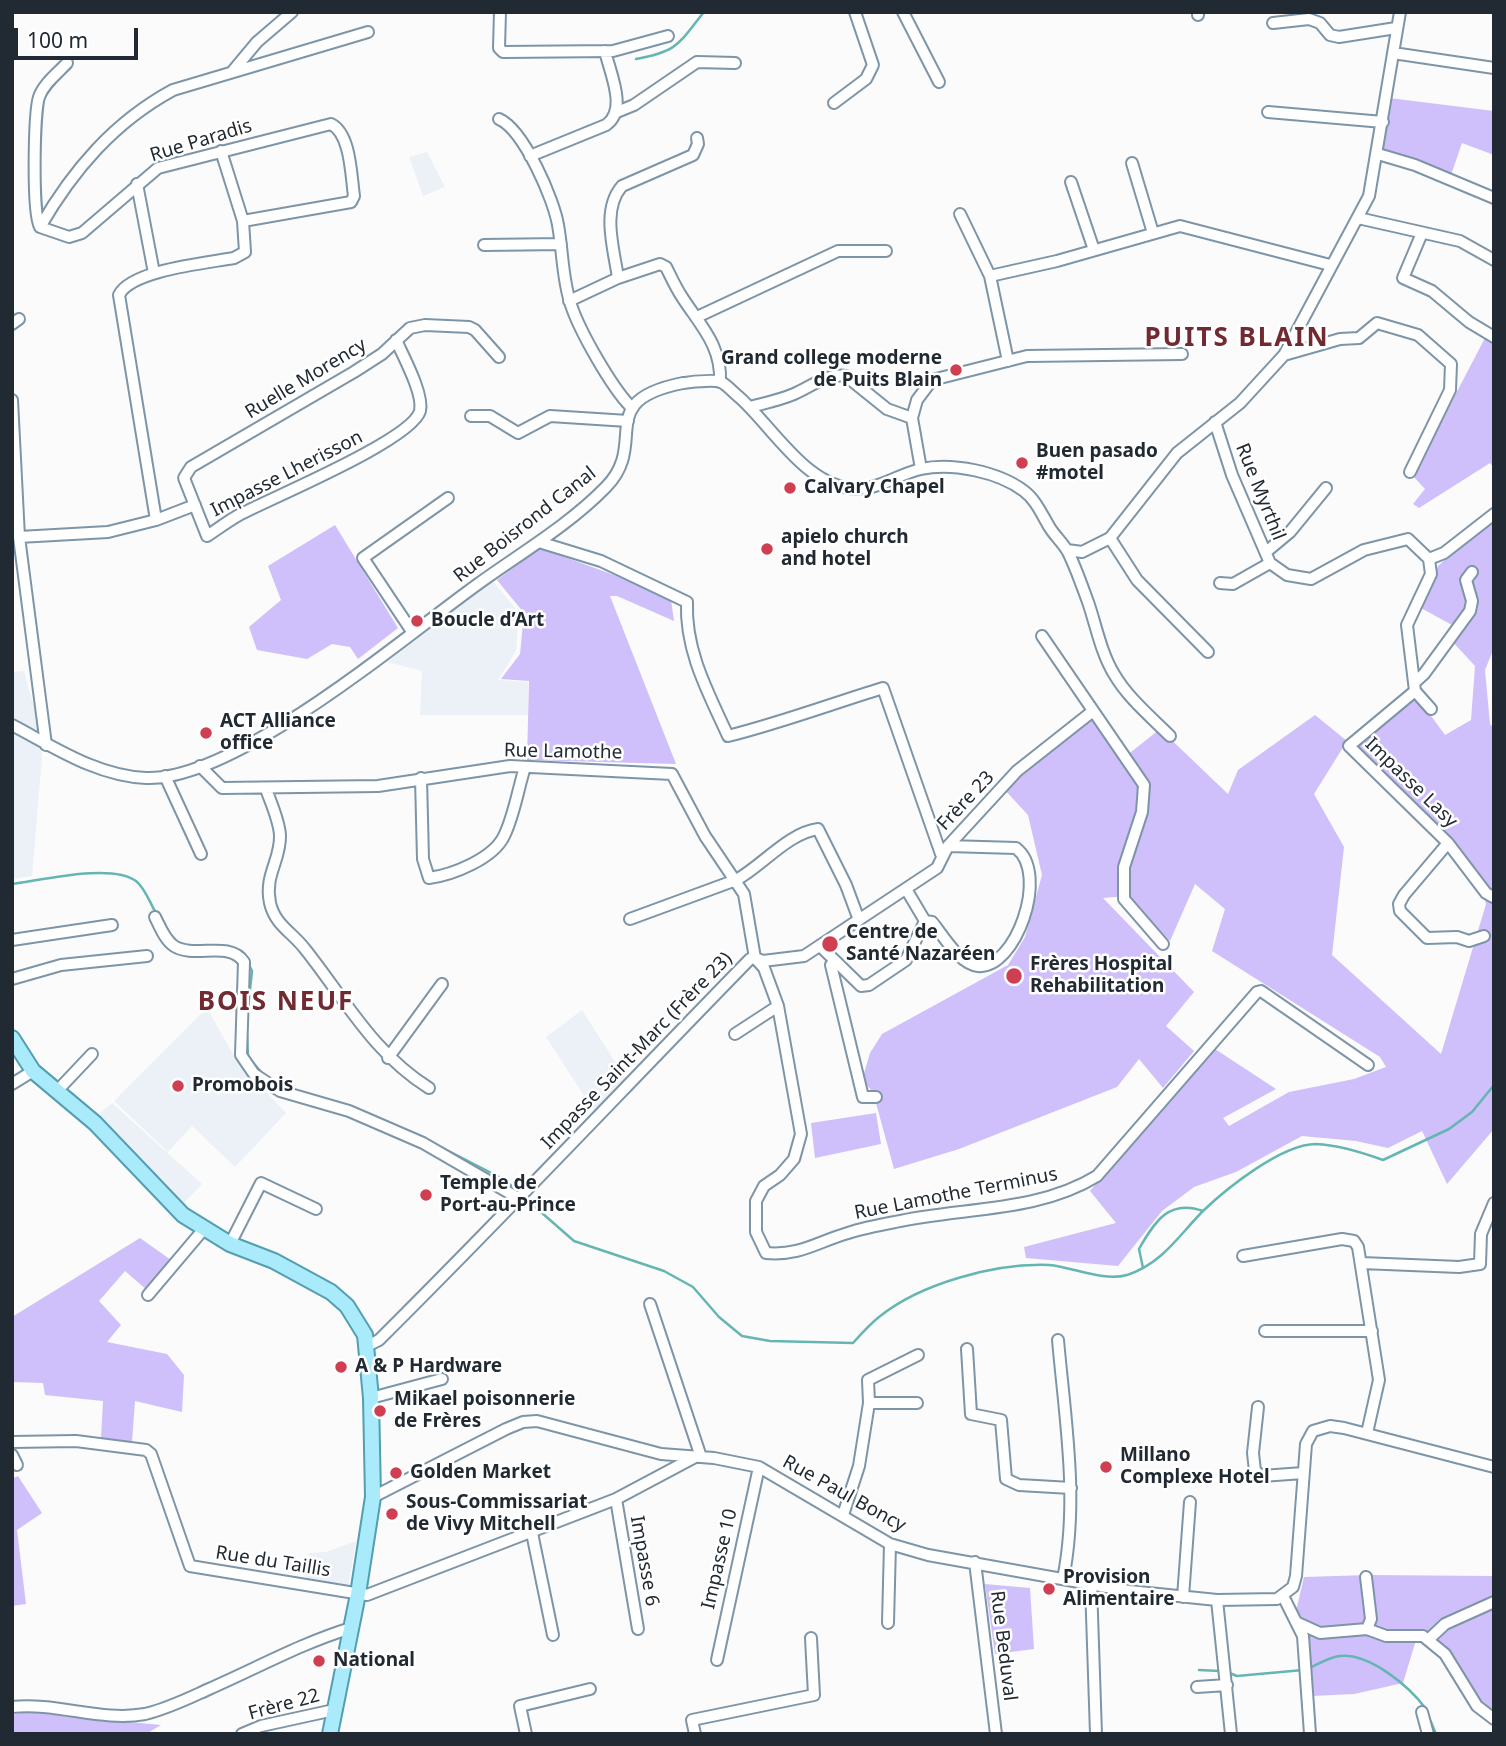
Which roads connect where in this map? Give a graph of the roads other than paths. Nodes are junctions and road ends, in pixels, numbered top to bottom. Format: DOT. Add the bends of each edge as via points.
graph roads {
  1 [pos="292,12"];
  2 [pos="500,12"];
  3 [pos="855,12"];
  4 [pos="903,12"];
  5 [pos="1400,12"];
  6 [pos="1273,23"];
  7 [pos="1396,28"];
  8 [pos="368,32"];
  9 [pos="668,36"];
  10 [pos="605,51"];
  11 [pos="1393,53"];
  12 [pos="67,63"];
  13 [pos="735,63"];
  14 [pos="1494,68"];
  15 [pos="232,72"];
  16 [pos="939,82"];
  17 [pos="834,103"];
  18 [pos="617,112"];
  19 [pos="1268,112"];
  20 [pos="499,119"];
  21 [pos="1383,122"];
  22 [pos="697,138"];
  23 [pos="221,151"];
  24 [pos="1378,154"];
  25 [pos="530,156"];
  26 [pos="1132,163"];
  27 [pos="1071,182"];
  28 [pos="137,184"];
  29 [pos="1494,198"];
  30 [pos="960,214"];
  31 [pos="1358,218"];
  32 [pos="243,221"];
  33 [pos="40,227"];
  34 [pos="1153,233"];
  35 [pos="1422,233"];
  36 [pos="561,244"];
  37 [pos="484,245"];
  38 [pos="1094,250"];
  39 [pos="886,251"];
  40 [pos="1494,260"];
  41 [pos="1330,265"];
  42 [pos="155,273"];
  43 [pos="990,276"];
  44 [pos="618,278"];
  45 [pos="569,301"];
  46 [pos="697,317"];
  47 [pos="1494,337"];
  48 [pos="396,340"];
  49 [pos="1182,354"];
  50 [pos="1284,355"];
  51 [pos="499,357"];
  52 [pos="1009,361"];
  53 [pos="720,382"];
  54 [pos="12,400"];
  55 [pos="630,407"];
  56 [pos="750,407"];
  57 [pos="471,416"];
  58 [pos="912,418"];
  59 [pos="628,421"];
  60 [pos="1215,422"];
  61 [pos="13,465"];
  62 [pos="921,469"];
  63 [pos="1410,472"];
  64 [pos="1326,488"];
  65 [pos="448,498"];
  66 [pos="195,505"];
  67 [pos="1494,514"];
  68 [pos="156,520"];
  69 [pos="207,536"];
  70 [pos="19,537"];
  71 [pos="1110,538"];
  72 [pos="539,542"];
  73 [pos="1067,550"];
  74 [pos="1266,552"];
  75 [pos="1429,559"];
  76 [pos="1270,563"];
  77 [pos="1472,572"];
  78 [pos="1220,583"];
  79 [pos="414,633"];
  80 [pos="1042,636"];
  81 [pos="1208,652"];
  82 [pos="1414,687"];
  83 [pos="1431,709"];
  84 [pos="1093,711"];
  85 [pos="12,725"];
  86 [pos="1170,736"];
  87 [pos="46,745"];
  88 [pos="200,766"];
  89 [pos="525,767"];
  90 [pos="165,776"];
  91 [pos="421,778"];
  92 [pos="266,789"];
  93 [pos="1448,843"];
  94 [pos="944,850"];
  95 [pos="201,853"];
  96 [pos="736,880"];
  97 [pos="906,889"];
  98 [pos="1493,897"];
  99 [pos="155,917"];
  100 [pos="630,919"];
  101 [pos="859,920"];
  102 [pos="925,921"];
  103 [pos="112,925"];
  104 [pos="1485,936"];
  105 [pos="12,940"];
  106 [pos="1163,944"];
  107 [pos="820,946"];
  108 [pos="147,956"];
  109 [pos="755,958"];
  110 [pos="834,962"];
  111 [pos="12,979"];
  112 [pos="442,984"];
  113 [pos="778,1006"];
  114 [pos="736,1034"];
  115 [pos="12,1038"];
  116 [pos="92,1054"];
  117 [pos="388,1058"];
  118 [pos="1368,1065"];
  119 [pos="33,1070"];
  120 [pos="12,1084"];
  121 [pos="429,1088"];
  122 [pos="57,1091"];
  123 [pos="876,1097"];
  124 [pos="518,1198"];
  125 [pos="1494,1203"];
  126 [pos="316,1209"];
  127 [pos="203,1230"];
  128 [pos="230,1244"];
  129 [pos="1243,1256"];
  130 [pos="1362,1263"];
  131 [pos="148,1295"];
  132 [pos="650,1304"];
  133 [pos="1265,1331"];
  134 [pos="1372,1331"];
  135 [pos="1058,1340"];
  136 [pos="367,1346"];
  137 [pos="967,1349"];
  138 [pos="918,1355"];
  139 [pos="442,1378"];
  140 [pos="371,1398"];
  141 [pos="869,1403"];
  142 [pos="917,1403"];
  143 [pos="1258,1407"];
  144 [pos="1367,1433"];
  145 [pos="12,1442"];
  146 [pos="698,1457"];
  147 [pos="760,1467"];
  148 [pos="1494,1467"];
  149 [pos="1303,1473"];
  150 [pos="1071,1488"];
  151 [pos="373,1497"];
  152 [pos="616,1499"];
  153 [pos="1190,1502"];
  154 [pos="843,1515"];
  155 [pos="532,1532"];
  156 [pos="890,1544"];
  157 [pos="975,1563"];
  158 [pos="1366,1577"];
  159 [pos="1063,1579"];
  160 [pos="1091,1585"];
  161 [pos="358,1594"];
  162 [pos="1283,1596"];
  163 [pos="1183,1597"];
  164 [pos="1217,1600"];
  165 [pos="1494,1602"];
  166 [pos="888,1623"];
  167 [pos="1298,1623"];
  168 [pos="351,1628"];
  169 [pos="638,1629"];
  170 [pos="1367,1629"];
  171 [pos="553,1635"];
  172 [pos="811,1638"];
  173 [pos="1427,1640"];
  174 [pos="717,1660"];
  175 [pos="1226,1676"];
  176 [pos="1197,1687"];
  177 [pos="590,1689"];
  178 [pos="12,1707"];
  179 [pos="334,1710"];
  180 [pos="1422,1712"];
  181 [pos="1494,1719"];
  182 [pos="1430,1733"];
  183 [pos="242,1734"];
  184 [pos="330,1734"];
  185 [pos="526,1734"];
  186 [pos="695,1734"];
  187 [pos="996,1734"];
  188 [pos="1096,1734"];
  189 [pos="1231,1734"];
  190 [pos="1310,1734"];
  1 -- 15 [label="street" via="257,42"];
  2 -- 10 [label="street" via="499,48 503,52"];
  3 -- 17 [label="street" via="873,65 866,79"];
  4 -- 16 [label="street"];
  5 -- 7 [label="street"];
  6 -- 7 [label="street" via="1309,19 1320,23 1330,36 1339,37"];
  7 -- 11 [label="street"];
  8 -- 15 [label="street"];
  9 -- 10 [label="street"];
  10 -- 18 [label="street"];
  11 -- 14 [label="street"];
  11 -- 21 [label="street"];
  12 -- 33 [label="street" via="38,98 35,183"];
  13 -- 18 [label="street" via="697,62"];
  15 -- 33 [label="street" via="173,90 146,104 110,133"];
  18 -- 25 [label="street" via="606,125"];
  19 -- 21 [label="street"];
  20 -- 25 [label="street"];
  21 -- 24 [label="street"];
  22 -- 44 [label="street" via="693,155 622,186 615,195 611,221"];
  23 -- 28 [label="street, Rue Paradis" via="159,168"];
  23 -- 32 [label="street"];
  23 -- 32 [label="street, Rue Paradis" via="331,124 343,136 353,200 346,205"];
  24 -- 29 [label="street"];
  24 -- 31 [label="street" via="1369,196"];
  25 -- 36 [label="street" via="558,222"];
  26 -- 34 [label="street"];
  27 -- 38 [label="street"];
  28 -- 33 [label="street, Rue Paradis" via="82,233 69,237"];
  28 -- 42 [label="street"];
  30 -- 43 [label="street"];
  31 -- 35 [label="street"];
  31 -- 41 [label="street"];
  32 -- 42 [label="street" via="246,248 241,256"];
  34 -- 38 [label="street"];
  34 -- 41 [label="street" via="1189,226"];
  35 -- 40 [label="street" via="1460,241"];
  35 -- 47 [label="street" via="1403,278 1432,291"];
  36 -- 37 [label="street"];
  36 -- 45 [label="street"];
  38 -- 43 [label="street"];
  39 -- 46 [label="street" via="838,251"];
  41 -- 50 [label="street"];
  42 -- 68 [label="street" via="127,285 119,295"];
  43 -- 52 [label="street"];
  44 -- 45 [label="street"];
  44 -- 46 [label="street" via="660,264"];
  45 -- 55 [label="street" via="618,394"];
  46 -- 53 [label="street" via="716,348"];
  48 -- 51 [label="street, Ruelle Morency" via="417,326 469,327"];
  48 -- 66 [label="street, Ruelle Morency" via="354,372 191,467 184,478"];
  48 -- 69 [label="street, Impasse Lherisson" via="419,393 421,408 413,423 384,444 237,516"];
  49 -- 52 [label="street" via="1027,356"];
  50 -- 60 [label="street" via="1240,403"];
  50 -- 63 [label="street" via="1359,338 1377,323 1418,335 1451,364 1450,390"];
  52 -- 58 [label="street" via="932,380 916,400"];
  53 -- 55 [label="street" via="662,389 638,398"];
  53 -- 56 [label="street"];
  54 -- 61 [label="street"];
  55 -- 59 [label="street, Rue Boisrond Canal"];
  56 -- 58 [label="street" via="839,375 896,415"];
  56 -- 62 [label="street" via="786,448 833,484 875,488"];
  57 -- 59 [label="street" via="490,416 518,433 550,416"];
  58 -- 62 [label="street"];
  59 -- 72 [label="street, Rue Boisrond Canal" via="615,477"];
  60 -- 71 [label="street" via="1177,453"];
  60 -- 74 [label="street, Rue Myrthil" via="1232,475"];
  61 -- 70 [label="street"];
  62 -- 73 [label="street" via="954,468 1005,480 1035,501"];
  64 -- 74 [label="street" via="1290,532"];
  65 -- 79 [label="street" via="363,558"];
  66 -- 68 [label="street"];
  66 -- 69 [label="street, Ruelle Morency"];
  67 -- 75 [label="street" via="1444,554"];
  68 -- 70 [label="street" via="108,531"];
  70 -- 87 [label="street"];
  71 -- 73 [label="street" via="1082,552"];
  71 -- 81 [label="street" via="1137,580"];
  72 -- 79 [label="street, Rue Boisrond Canal"];
  72 -- 94 [label="street" via="601,561 687,602 694,662 728,736 883,688"];
  73 -- 86 [label="street" via="1113,672 1135,702"];
  74 -- 76 [label="street, Rue Myrthil"];
  75 -- 76 [label="street, Rue Myrthil" via="1408,539 1364,550 1311,579 1287,575"];
  75 -- 82 [label="street" via="1431,574 1407,625"];
  76 -- 78 [label="street" via="1233,584"];
  77 -- 82 [label="street" via="1466,580 1470,611"];
  79 -- 88 [label="street, Rue Boisrond Canal" via="243,747"];
  80 -- 84 [label="street"];
  82 -- 83 [label="street"];
  82 -- 93 [label="street, Impasse Lasy" via="1349,746"];
  84 -- 94 [label="street, Frère 23" via="1017,771"];
  84 -- 106 [label="street" via="1144,785 1142,812 1124,867 1124,899"];
  85 -- 87 [label="street, Rue Boisrond Canal"];
  87 -- 90 [label="street, Rue Boisrond Canal" via="114,774"];
  88 -- 90 [label="street, Rue Boisrond Canal"];
  88 -- 92 [label="street, Rue Lamothe" via="222,788"];
  89 -- 91 [label="street, Rue Lamothe"];
  89 -- 91 [label="street" via="503,838 484,856 442,877 429,878 423,859"];
  89 -- 96 [label="street, Rue Lamothe" via="672,774 705,836"];
  90 -- 95 [label="street"];
  91 -- 92 [label="street, Rue Lamothe" via="378,786"];
  92 -- 117 [label="street" via="280,836 267,883 279,924 304,947"];
  93 -- 98 [label="street"];
  93 -- 104 [label="street, Impasse Lasy" via="1398,908 1424,937 1469,941"];
  94 -- 97 [label="street, Frère 23" via="937,868"];
  94 -- 102 [label="street" via="1016,848 1029,864 1029,902 1005,954 978,966 963,959 932,922"];
  96 -- 100 [label="street"];
  96 -- 101 [label="street" via="786,844 818,829"];
  96 -- 109 [label="street, Rue Lamothe" via="744,894"];
  97 -- 101 [label="street, Frère 23"];
  97 -- 102 [label="street"];
  99 -- 124 [label="street" via="167,940 177,948 233,952 244,962 241,1055 254,1074 280,1091 349,1111 403,1134"];
  101 -- 107 [label="street, Frère 23"];
  102 -- 110 [label="street" via="912,954 865,986"];
  103 -- 105 [label="street"];
  107 -- 109 [label="street, Frère 23" via="804,956"];
  107 -- 110 [label="street"];
  108 -- 111 [label="street" via="61,965"];
  109 -- 113 [label="street, Rue Lamothe Terminus" via="764,968"];
  109 -- 124 [label="street, Impasse Saint-Marc (Frère 23)"];
  110 -- 123 [label="street" via="831,965 863,1097"];
  112 -- 117 [label="street"];
  113 -- 114 [label="street"];
  113 -- 118 [label="street, Rue Lamothe Terminus" via="801,1134 794,1159 764,1186 756,1201 756,1232 766,1253 779,1255 895,1222 988,1208 1079,1187 1097,1176 1257,992"];
  115 -- 119 [label="main road"];
  116 -- 122 [label="street"];
  117 -- 121 [label="street"];
  119 -- 120 [label="street"];
  119 -- 122 [label="main road"];
  122 -- 127 [label="main road"];
  124 -- 136 [label="street, Impasse Saint-Marc (Frère 23)" via="379,1340"];
  125 -- 130 [label="street" via="1481,1234 1480,1264"];
  126 -- 128 [label="street" via="261,1182"];
  127 -- 128 [label="main road"];
  127 -- 131 [label="street"];
  128 -- 136 [label="main road" via="274,1261 331,1292 358,1321"];
  129 -- 130 [label="street" via="1342,1239 1354,1241"];
  130 -- 134 [label="street"];
  132 -- 146 [label="street"];
  133 -- 134 [label="street"];
  134 -- 144 [label="street" via="1379,1380"];
  135 -- 150 [label="street"];
  136 -- 140 [label="main road"];
  137 -- 150 [label="street" via="971,1414 1001,1420 1006,1479 1019,1485"];
  138 -- 141 [label="street" via="869,1379"];
  139 -- 140 [label="street"];
  140 -- 151 [label="main road"];
  141 -- 142 [label="street"];
  141 -- 154 [label="street" via="859,1466"];
  143 -- 149 [label="street" via="1255,1471 1262,1476"];
  144 -- 148 [label="street"];
  144 -- 149 [label="street" via="1330,1426 1313,1431 1306,1444"];
  145 -- 161 [label="street, Rue du Taillis" via="76,1441 146,1450 190,1566"];
  146 -- 147 [label="street, Rue Paul Boncy"];
  146 -- 151 [label="street, Rue Paul Boncy" via="661,1454 554,1425 523,1422"];
  146 -- 152 [label="street"];
  147 -- 154 [label="street, Rue Paul Boncy"];
  147 -- 174 [label="street, Impasse 10"];
  149 -- 162 [label="street" via="1296,1576"];
  150 -- 159 [label="street" via="1071,1539"];
  151 -- 161 [label="main road"];
  152 -- 155 [label="street"];
  152 -- 169 [label="street, Impasse 6"];
  153 -- 163 [label="street"];
  154 -- 156 [label="street, Rue Paul Boncy"];
  155 -- 161 [label="street" via="367,1595"];
  155 -- 171 [label="street"];
  156 -- 157 [label="street, Rue Paul Boncy"];
  156 -- 166 [label="street"];
  157 -- 159 [label="street, Rue Paul Boncy"];
  157 -- 187 [label="street, Rue Beduval"];
  158 -- 170 [label="street" via="1371,1619"];
  159 -- 160 [label="street, Rue Paul Boncy"];
  160 -- 163 [label="street, Rue Paul Boncy"];
  160 -- 188 [label="street"];
  161 -- 168 [label="main road"];
  162 -- 164 [label="street, Rue Paul Boncy"];
  162 -- 167 [label="street"];
  163 -- 164 [label="street, Rue Paul Boncy"];
  164 -- 175 [label="street"];
  165 -- 173 [label="street" via="1445,1624"];
  167 -- 170 [label="street" via="1320,1633"];
  167 -- 190 [label="street"];
  168 -- 178 [label="street" via="145,1714"];
  168 -- 179 [label="main road"];
  170 -- 173 [label="street"];
  172 -- 186 [label="street" via="813,1696 692,1720"];
  173 -- 181 [label="street" via="1445,1654 1482,1712"];
  175 -- 176 [label="street"];
  175 -- 189 [label="street"];
  177 -- 185 [label="street" via="520,1706"];
  179 -- 183 [label="street, Frère 22"];
  179 -- 184 [label="main road"];
  180 -- 182 [label="street"];
}
